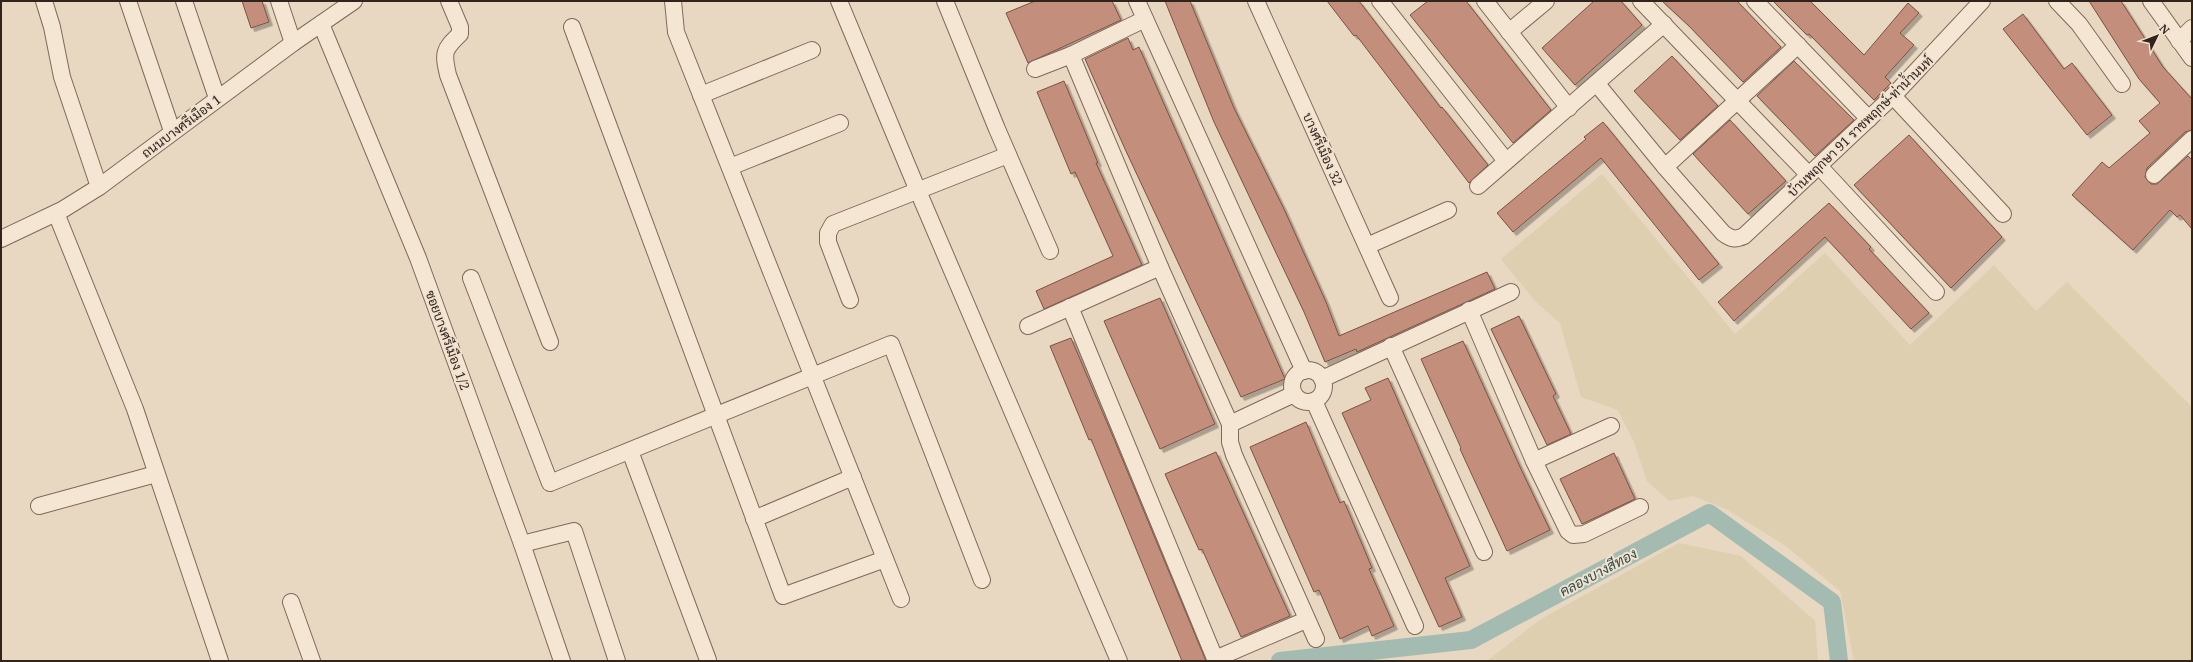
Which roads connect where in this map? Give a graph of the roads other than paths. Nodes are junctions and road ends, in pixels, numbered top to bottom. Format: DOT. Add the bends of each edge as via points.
graph roads {
  1 [pos="44,1"];
  2 [pos="128,1"];
  3 [pos="184,1"];
  4 [pos="279,1"];
  5 [pos="354,1"];
  6 [pos="449,1"];
  7 [pos="673,1"];
  8 [pos="839,1"];
  9 [pos="945,1"];
  10 [pos="1137,1"];
  11 [pos="1256,1"];
  12 [pos="1380,1"];
  13 [pos="1485,1"];
  14 [pos="1546,1"];
  15 [pos="1641,1"];
  16 [pos="1755,1"];
  17 [pos="1982,1"];
  18 [pos="2058,1"];
  19 [pos="2150,1"];
  20 [pos="1145,19"];
  21 [pos="321,24"];
  22 [pos="1664,24"];
  23 [pos="572,27"];
  24 [pos="2192,28"];
  25 [pos="1509,32"];
  26 [pos="292,43"];
  27 [pos="1798,45"];
  28 [pos="2187,47"];
  29 [pos="812,50"];
  30 [pos="1070,55"];
  31 [pos="1035,69"];
  32 [pos="1597,84"];
  33 [pos="2122,84"];
  34 [pos="701,95"];
  35 [pos="1893,96"];
  36 [pos="217,98"];
  37 [pos="1738,101"];
  38 [pos="1569,108"];
  39 [pos="1869,119"];
  40 [pos="840,124"];
  41 [pos="172,131"];
  42 [pos="2192,139"];
  43 [pos="1008,155"];
  44 [pos="1506,161"];
  45 [pos="730,167"];
  46 [pos="1665,167"];
  47 [pos="1814,171"];
  48 [pos="2154,175"];
  49 [pos="1478,186"];
  50 [pos="99,187"];
  51 [pos="918,191"];
  52 [pos="1448,210"];
  53 [pos="56,213"];
  54 [pos="2003,214"];
  55 [pos="1,239"];
  56 [pos="1367,246"];
  57 [pos="1050,251"];
  58 [pos="1160,267"];
  59 [pos="471,278"];
  60 [pos="1511,292"];
  61 [pos="1936,292"];
  62 [pos="1390,298"];
  63 [pos="850,300"];
  64 [pos="1070,307"];
  65 [pos="1469,310"];
  66 [pos="1028,326"];
  67 [pos="550,342"];
  68 [pos="1391,346"];
  69 [pos="1304,371"];
  70 [pos="813,377"];
  71 [pos="1322,379"];
  72 [pos="1294,394"];
  73 [pos="1314,401"];
  74 [pos="716,416"];
  75 [pos="1230,424"];
  76 [pos="1611,426"];
  77 [pos="630,451"];
  78 [pos="1534,461"];
  79 [pos="156,474"];
  80 [pos="852,477"];
  81 [pos="38,506"];
  82 [pos="1640,507"];
  83 [pos="754,518"];
  84 [pos="522,544"];
  85 [pos="1484,552"];
  86 [pos="885,559"];
  87 [pos="982,580"];
  88 [pos="901,599"];
  89 [pos="291,602"];
  90 [pos="1306,620"];
  91 [pos="1415,626"];
  92 [pos="1316,638"];
  93 [pos="708,660"];
  94 [pos="1215,660"];
  95 [pos="220,661"];
  96 [pos="312,661"];
  97 [pos="562,661"];
  98 [pos="617,661"];
  99 [pos="1119,661"];
  1 -- 50 [label="street" via="62,77"];
  2 -- 41 [label="street"];
  3 -- 36 [label="street"];
  4 -- 26 [label="street"];
  5 -- 21 [label="street, ถนนบางศรีเมือง 1"];
  6 -- 67 [label="street" via="460,27 460,34 446,47 444,58 448,75"];
  7 -- 34 [label="street" via="676,32"];
  8 -- 51 [label="street"];
  9 -- 43 [label="street"];
  10 -- 20 [label="street"];
  11 -- 56 [label="street, บางศรีเมือง 32"];
  12 -- 44 [label="street"];
  13 -- 25 [label="street"];
  14 -- 25 [label="street"];
  15 -- 22 [label="street"];
  16 -- 27 [label="street"];
  17 -- 35 [label="street, บ้านพฤกษา 91 ราชพฤกษ์-ท่าน้ำนนท์"];
  18 -- 33 [label="street" via="2079,24"];
  19 -- 28 [label="street"];
  20 -- 30 [label="street"];
  20 -- 69 [label="street"];
  21 -- 26 [label="street, ถนนบางศรีเมือง 1"];
  21 -- 84 [label="street, ซอยบางศรีเมือง 1/2" via="418,258"];
  22 -- 32 [label="street"];
  22 -- 37 [label="street"];
  23 -- 74 [label="street"];
  24 -- 28 [label="street"];
  25 -- 38 [label="street"];
  26 -- 36 [label="street, ถนนบางศรีเมือง 1"];
  27 -- 37 [label="street"];
  27 -- 39 [label="street"];
  29 -- 34 [label="street"];
  30 -- 31 [label="street"];
  30 -- 58 [label="street"];
  32 -- 38 [label="street"];
  32 -- 46 [label="street"];
  34 -- 45 [label="street"];
  35 -- 39 [label="street, บ้านพฤกษา 91 ราชพฤกษ์-ท่าน้ำนนท์"];
  35 -- 54 [label="street"];
  36 -- 41 [label="street, ถนนบางศรีเมือง 1"];
  37 -- 46 [label="street"];
  37 -- 47 [label="street"];
  38 -- 44 [label="street"];
  39 -- 47 [label="street, บ้านพฤกษา 91 ราชพฤกษ์-ท่าน้ำนนท์"];
  40 -- 45 [label="street"];
  41 -- 50 [label="street, ถนนบางศรีเมือง 1"];
  42 -- 48 [label="street"];
  43 -- 51 [label="street"];
  43 -- 57 [label="street"];
  44 -- 49 [label="street"];
  45 -- 70 [label="street"];
  46 -- 47 [label="street, บ้านพฤกษา 91 ราชพฤกษ์-ท่าน้ำนนท์" via="1730,238 1737,239 1744,236"];
  47 -- 61 [label="street"];
  50 -- 53 [label="street, ถนนบางศรีเมือง 1"];
  51 -- 63 [label="street" via="833,224 828,233 828,242"];
  51 -- 99 [label="street"];
  52 -- 56 [label="street"];
  53 -- 55 [label="street, ถนนบางศรีเมือง 1"];
  53 -- 79 [label="street" via="135,409"];
  56 -- 62 [label="street, บางศรีเมือง 32"];
  58 -- 64 [label="street"];
  58 -- 75 [label="street"];
  59 -- 77 [label="street" via="550,483"];
  60 -- 65 [label="street"];
  64 -- 66 [label="street"];
  64 -- 94 [label="street"];
  65 -- 68 [label="street"];
  65 -- 78 [label="street"];
  68 -- 71 [label="street"];
  68 -- 85 [label="street"];
  69 -- 71 [label="street" via="1314,372"];
  69 -- 72 [label="street" via="1292,383"];
  70 -- 74 [label="street"];
  70 -- 80 [label="street"];
  70 -- 87 [label="street" via="891,344"];
  71 -- 73 [label="street" via="1322,394"];
  72 -- 73 [label="street" via="1301,400"];
  72 -- 75 [label="street"];
  73 -- 91 [label="street"];
  74 -- 77 [label="street"];
  74 -- 83 [label="street"];
  75 -- 90 [label="street" via="1230,442 1234,455"];
  76 -- 78 [label="street"];
  77 -- 93 [label="street"];
  78 -- 82 [label="street" via="1564,524 1573,535 1584,534"];
  79 -- 81 [label="street"];
  79 -- 95 [label="street"];
  80 -- 83 [label="street"];
  80 -- 86 [label="street"];
  83 -- 86 [label="street" via="783,596"];
  84 -- 97 [label="street, ซอยบางศรีเมือง 1/2"];
  84 -- 98 [label="street" via="574,531"];
  86 -- 88 [label="street"];
  89 -- 96 [label="street"];
  90 -- 92 [label="street"];
  90 -- 94 [label="street"];
}
